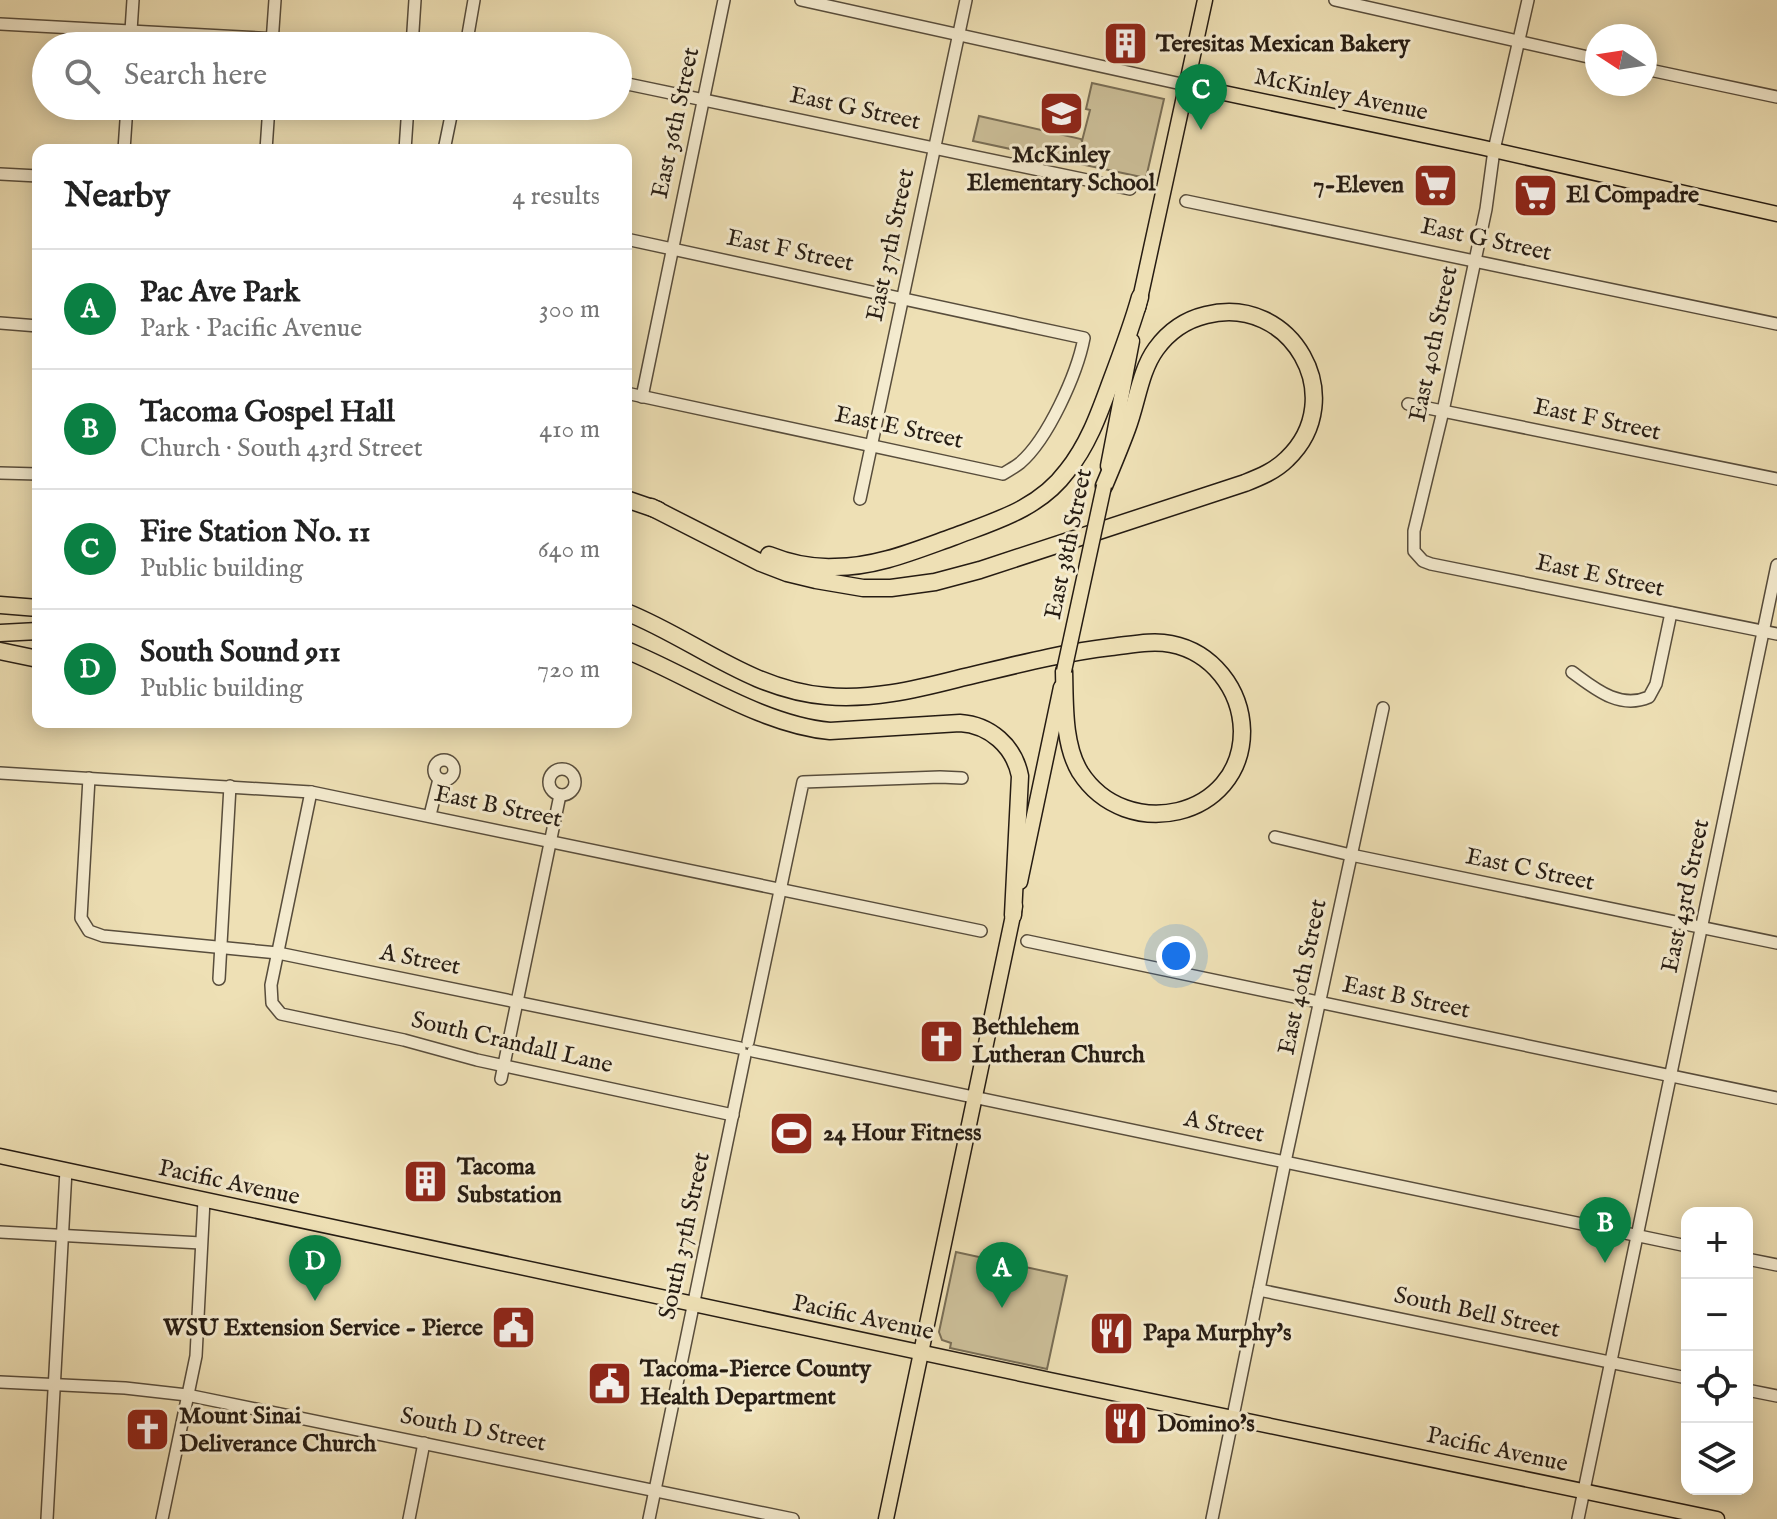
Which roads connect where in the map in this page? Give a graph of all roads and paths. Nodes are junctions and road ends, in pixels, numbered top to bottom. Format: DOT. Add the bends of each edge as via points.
graph roads {
  1 [pos="133,0"];
  2 [pos="275,0"];
  3 [pos="415,0"];
  4 [pos="474,0"];
  5 [pos="724,0"];
  6 [pos="801,0"];
  7 [pos="966,0"];
  8 [pos="1205,0"];
  9 [pos="1335,0"];
  10 [pos="1528,0"];
  11 [pos="0,24"];
  12 [pos="131,31"];
  13 [pos="144,32"];
  14 [pos="273,32"];
  15 [pos="411,32"];
  16 [pos="468,32"];
  17 [pos="958,35"];
  18 [pos="1519,41"];
  19 [pos="1585,56"];
  20 [pos="1657,72"];
  21 [pos="632,85"];
  22 [pos="1186,85"];
  23 [pos="1777,97"];
  24 [pos="703,100"];
  25 [pos="126,120"];
  26 [pos="268,120"];
  27 [pos="407,120"];
  28 [pos="450,120"];
  29 [pos="124,144"];
  30 [pos="266,144"];
  31 [pos="405,144"];
  32 [pos="445,144"];
  33 [pos="933,148"];
  34 [pos="1494,150"];
  35 [pos="0,174"];
  36 [pos="32,176"];
  37 [pos="1130,189"];
  38 [pos="1186,201"];
  39 [pos="1777,214"];
  40 [pos="632,240"];
  41 [pos="672,249"];
  42 [pos="1475,260"];
  43 [pos="1140,297"];
  44 [pos="903,298"];
  45 [pos="0,323"];
  46 [pos="1777,324"];
  47 [pos="32,326"];
  48 [pos="1084,338"];
  49 [pos="632,394"];
  50 [pos="642,397"];
  51 [pos="1408,404"];
  52 [pos="1443,411"];
  53 [pos="871,444"];
  54 [pos="0,473"];
  55 [pos="32,474"];
  56 [pos="1777,479"];
  57 [pos="1104,486"];
  58 [pos="860,499"];
  59 [pos="632,501"];
  60 [pos="651,507"];
  61 [pos="1416,556"];
  62 [pos="1777,565"];
  63 [pos="0,605"];
  64 [pos="32,608"];
  65 [pos="1671,613"];
  66 [pos="632,615"];
  67 [pos="32,631"];
  68 [pos="1764,631"];
  69 [pos="0,633"];
  70 [pos="1777,634"];
  71 [pos="0,651"];
  72 [pos="632,653"];
  73 [pos="0,659"];
  74 [pos="32,660"];
  75 [pos="32,662"];
  76 [pos="1064,671"];
  77 [pos="1572,672"];
  78 [pos="1383,708"];
  79 [pos="0,773"];
  80 [pos="89,778"];
  81 [pos="962,778"];
  82 [pos="439,779"];
  83 [pos="230,786"];
  84 [pos="311,792"];
  85 [pos="560,795"];
  86 [pos="430,815"];
  87 [pos="1275,837"];
  88 [pos="550,841"];
  89 [pos="1351,855"];
  90 [pos="780,889"];
  91 [pos="1013,915"];
  92 [pos="1702,927"];
  93 [pos="981,931"];
  94 [pos="1027,941"];
  95 [pos="1777,943"];
  96 [pos="221,948"];
  97 [pos="278,953"];
  98 [pos="219,979"];
  99 [pos="517,1002"];
  100 [pos="1320,1002"];
  101 [pos="746,1049"];
  102 [pos="504,1066"];
  103 [pos="1671,1075"];
  104 [pos="501,1079"];
  105 [pos="975,1098"];
  106 [pos="1777,1098"];
  107 [pos="733,1115"];
  108 [pos="0,1156"];
  109 [pos="1285,1162"];
  110 [pos="66,1170"];
  111 [pos="204,1200"];
  112 [pos="0,1232"];
  113 [pos="62,1236"];
  114 [pos="1638,1236"];
  115 [pos="201,1243"];
  116 [pos="1681,1245"];
  117 [pos="1753,1260"];
  118 [pos="1777,1265"];
  119 [pos="1259,1290"];
  120 [pos="693,1305"];
  121 [pos="920,1353"];
  122 [pos="1611,1363"];
  123 [pos="1681,1377"];
  124 [pos="0,1382"];
  125 [pos="54,1385"];
  126 [pos="1753,1391"];
  127 [pos="187,1395"];
  128 [pos="1777,1396"];
  129 [pos="1233,1418"];
  130 [pos="424,1443"];
  131 [pos="654,1490"];
  132 [pos="1584,1491"];
  133 [pos="47,1519"];
  134 [pos="162,1519"];
  135 [pos="409,1519"];
  136 [pos="649,1519"];
  137 [pos="793,1519"];
  138 [pos="886,1519"];
  139 [pos="1212,1519"];
  140 [pos="1578,1519"];
  141 [pos="1717,1519"];
  1 -- 12 [label="street"];
  2 -- 14 [label="street"];
  3 -- 15 [label="street"];
  4 -- 16 [label="street"];
  5 -- 24 [label="street, East 36th Street"];
  6 -- 17 [label="street, McKinley Avenue"];
  7 -- 17 [label="street, East 37th Street"];
  8 -- 22 [label="main road, East 38th Street"];
  9 -- 18 [label="street"];
  10 -- 18 [label="street, East 40th Street"];
  11 -- 12 [label="street"];
  12 -- 13 [label="street"];
  17 -- 22 [label="street, McKinley Avenue"];
  17 -- 33 [label="street, East 37th Street"];
  18 -- 19 [label="street"];
  18 -- 34 [label="street, East 40th Street"];
  20 -- 23 [label="street"];
  21 -- 24 [label="street, East G Street"];
  22 -- 34 [label="main road, McKinley Avenue"];
  22 -- 43 [label="main road, East 38th Street"];
  24 -- 33 [label="street, East G Street"];
  24 -- 41 [label="street, East 36th Street"];
  25 -- 29 [label="street"];
  26 -- 30 [label="street"];
  27 -- 31 [label="street"];
  28 -- 32 [label="street"];
  33 -- 37 [label="street, East G Street"];
  33 -- 44 [label="street, East 37th Street"];
  34 -- 39 [label="main road, McKinley Avenue"];
  34 -- 42 [label="street, East 40th Street"];
  35 -- 36 [label="street"];
  38 -- 42 [label="street, East G Street"];
  40 -- 41 [label="street, East F Street"];
  41 -- 44 [label="street, East F Street"];
  41 -- 50 [label="street, East 36th Street"];
  42 -- 46 [label="street, East G Street"];
  42 -- 52 [label="street, East 40th Street"];
  43 -- 57 [label="main road, East 38th Street"];
  43 -- 60 [label="highway" via="1097,418 1069,470 1032,504 1002,520 883,561 833,567 781,560"];
  44 -- 48 [label="street, East F Street"];
  44 -- 53 [label="street, East 37th Street"];
  45 -- 47 [label="street"];
  48 -- 53 [label="street, East E Street" via="1046,430 1029,454 1003,474"];
  49 -- 50 [label="street, East E Street"];
  50 -- 53 [label="street, East E Street"];
  51 -- 52 [label="street, East F Street"];
  52 -- 56 [label="street, East F Street"];
  52 -- 61 [label="street, East 40th Street" via="1414,531"];
  53 -- 58 [label="street, East 37th Street"];
  54 -- 55 [label="street"];
  57 -- 60 [label="highway" via="1153,354 1178,327 1215,313 1240,313 1277,327 1298,347 1314,387 1311,422 1299,446 1274,470 935,582 863,588 787,573"];
  57 -- 76 [label="main road, East 38th Street, bridge"];
  59 -- 60 [label="highway"];
  61 -- 65 [label="street, East E Street" via="1431,564"];
  62 -- 68 [label="street, East 43rd Street"];
  63 -- 64 [label="highway"];
  65 -- 68 [label="street, East E Street"];
  65 -- 77 [label="street" via="1658,679 1649,697 1611,698"];
  66 -- 76 [label="highway" via="753,678 827,697 877,696 1096,649 1171,644 1211,663 1238,703 1242,733 1230,773 1207,798 1168,814 1130,811 1113,803 1093,789 1073,755"];
  67 -- 69 [label="highway"];
  68 -- 70 [label="street, East E Street"];
  68 -- 92 [label="street, East 43rd Street"];
  71 -- 74 [label="highway"];
  72 -- 91 [label="highway" via="764,714 813,729 960,723 994,734 1010,752 1020,776"];
  73 -- 75 [label="highway"];
  76 -- 91 [label="main road, East 38th Street"];
  78 -- 89 [label="street, East 40th Street"];
  79 -- 80 [label="street, East B Street"];
  80 -- 83 [label="street, East B Street"];
  80 -- 96 [label="street, A Street" via="81,918 89,931"];
  81 -- 90 [label="street" via="803,782"];
  82 -- 86 [label="street"];
  83 -- 84 [label="street, East B Street"];
  83 -- 96 [label="street"];
  84 -- 86 [label="street, East B Street"];
  84 -- 97 [label="street"];
  85 -- 88 [label="street"];
  86 -- 88 [label="street, East B Street"];
  87 -- 89 [label="street, East C Street"];
  88 -- 90 [label="street, East B Street"];
  88 -- 99 [label="street"];
  89 -- 92 [label="street, East C Street"];
  89 -- 100 [label="street, East 40th Street"];
  90 -- 93 [label="street, East B Street"];
  90 -- 101 [label="street"];
  91 -- 105 [label="main road, East 38th Street"];
  92 -- 95 [label="street, East C Street"];
  92 -- 103 [label="street, East 43rd Street"];
  94 -- 100 [label="street, East B Street"];
  96 -- 97 [label="street, A Street"];
  96 -- 98 [label="street"];
  97 -- 99 [label="street, A Street"];
  97 -- 102 [label="street, South Crandall Lane" via="270,992 281,1014"];
  99 -- 101 [label="street, A Street"];
  99 -- 102 [label="street"];
  100 -- 103 [label="street, East B Street"];
  100 -- 109 [label="street, East 40th Street"];
  101 -- 105 [label="street, A Street"];
  101 -- 107 [label="street, South 37th Street"];
  102 -- 104 [label="street"];
  102 -- 107 [label="street, South Crandall Lane"];
  103 -- 106 [label="street, East B Street"];
  103 -- 114 [label="street, East 43rd Street"];
  105 -- 109 [label="street, A Street"];
  105 -- 121 [label="main road, East 38th Street"];
  107 -- 120 [label="street, South 37th Street"];
  108 -- 110 [label="main road, Pacific Avenue"];
  109 -- 114 [label="street, A Street"];
  109 -- 119 [label="street, East 40th Street"];
  110 -- 111 [label="main road, Pacific Avenue"];
  110 -- 113 [label="street"];
  111 -- 115 [label="street"];
  111 -- 120 [label="main road, Pacific Avenue"];
  112 -- 113 [label="street"];
  113 -- 115 [label="street"];
  113 -- 125 [label="street"];
  114 -- 116 [label="street, A Street"];
  114 -- 122 [label="street, East 43rd Street"];
  115 -- 127 [label="street" via="196,1356"];
  117 -- 118 [label="street"];
  119 -- 122 [label="street, South Bell Street"];
  119 -- 129 [label="street, East 40th Street"];
  120 -- 121 [label="main road, Pacific Avenue"];
  120 -- 131 [label="street, South 37th Street"];
  121 -- 129 [label="main road, Pacific Avenue"];
  121 -- 138 [label="main road, East 38th Street"];
  122 -- 123 [label="street, South Bell Street"];
  122 -- 132 [label="street, East 43rd Street"];
  124 -- 125 [label="street, South D Street"];
  125 -- 127 [label="street, South D Street"];
  125 -- 133 [label="street"];
  126 -- 128 [label="street"];
  127 -- 130 [label="street, South D Street"];
  127 -- 134 [label="street"];
  129 -- 132 [label="main road, Pacific Avenue"];
  129 -- 139 [label="street, East 40th Street"];
  130 -- 131 [label="street, South D Street"];
  130 -- 135 [label="street"];
  131 -- 136 [label="street, South 37th Street"];
  131 -- 137 [label="street, South D Street"];
  132 -- 140 [label="street, East 43rd Street"];
  132 -- 141 [label="main road, Pacific Avenue"];
}
